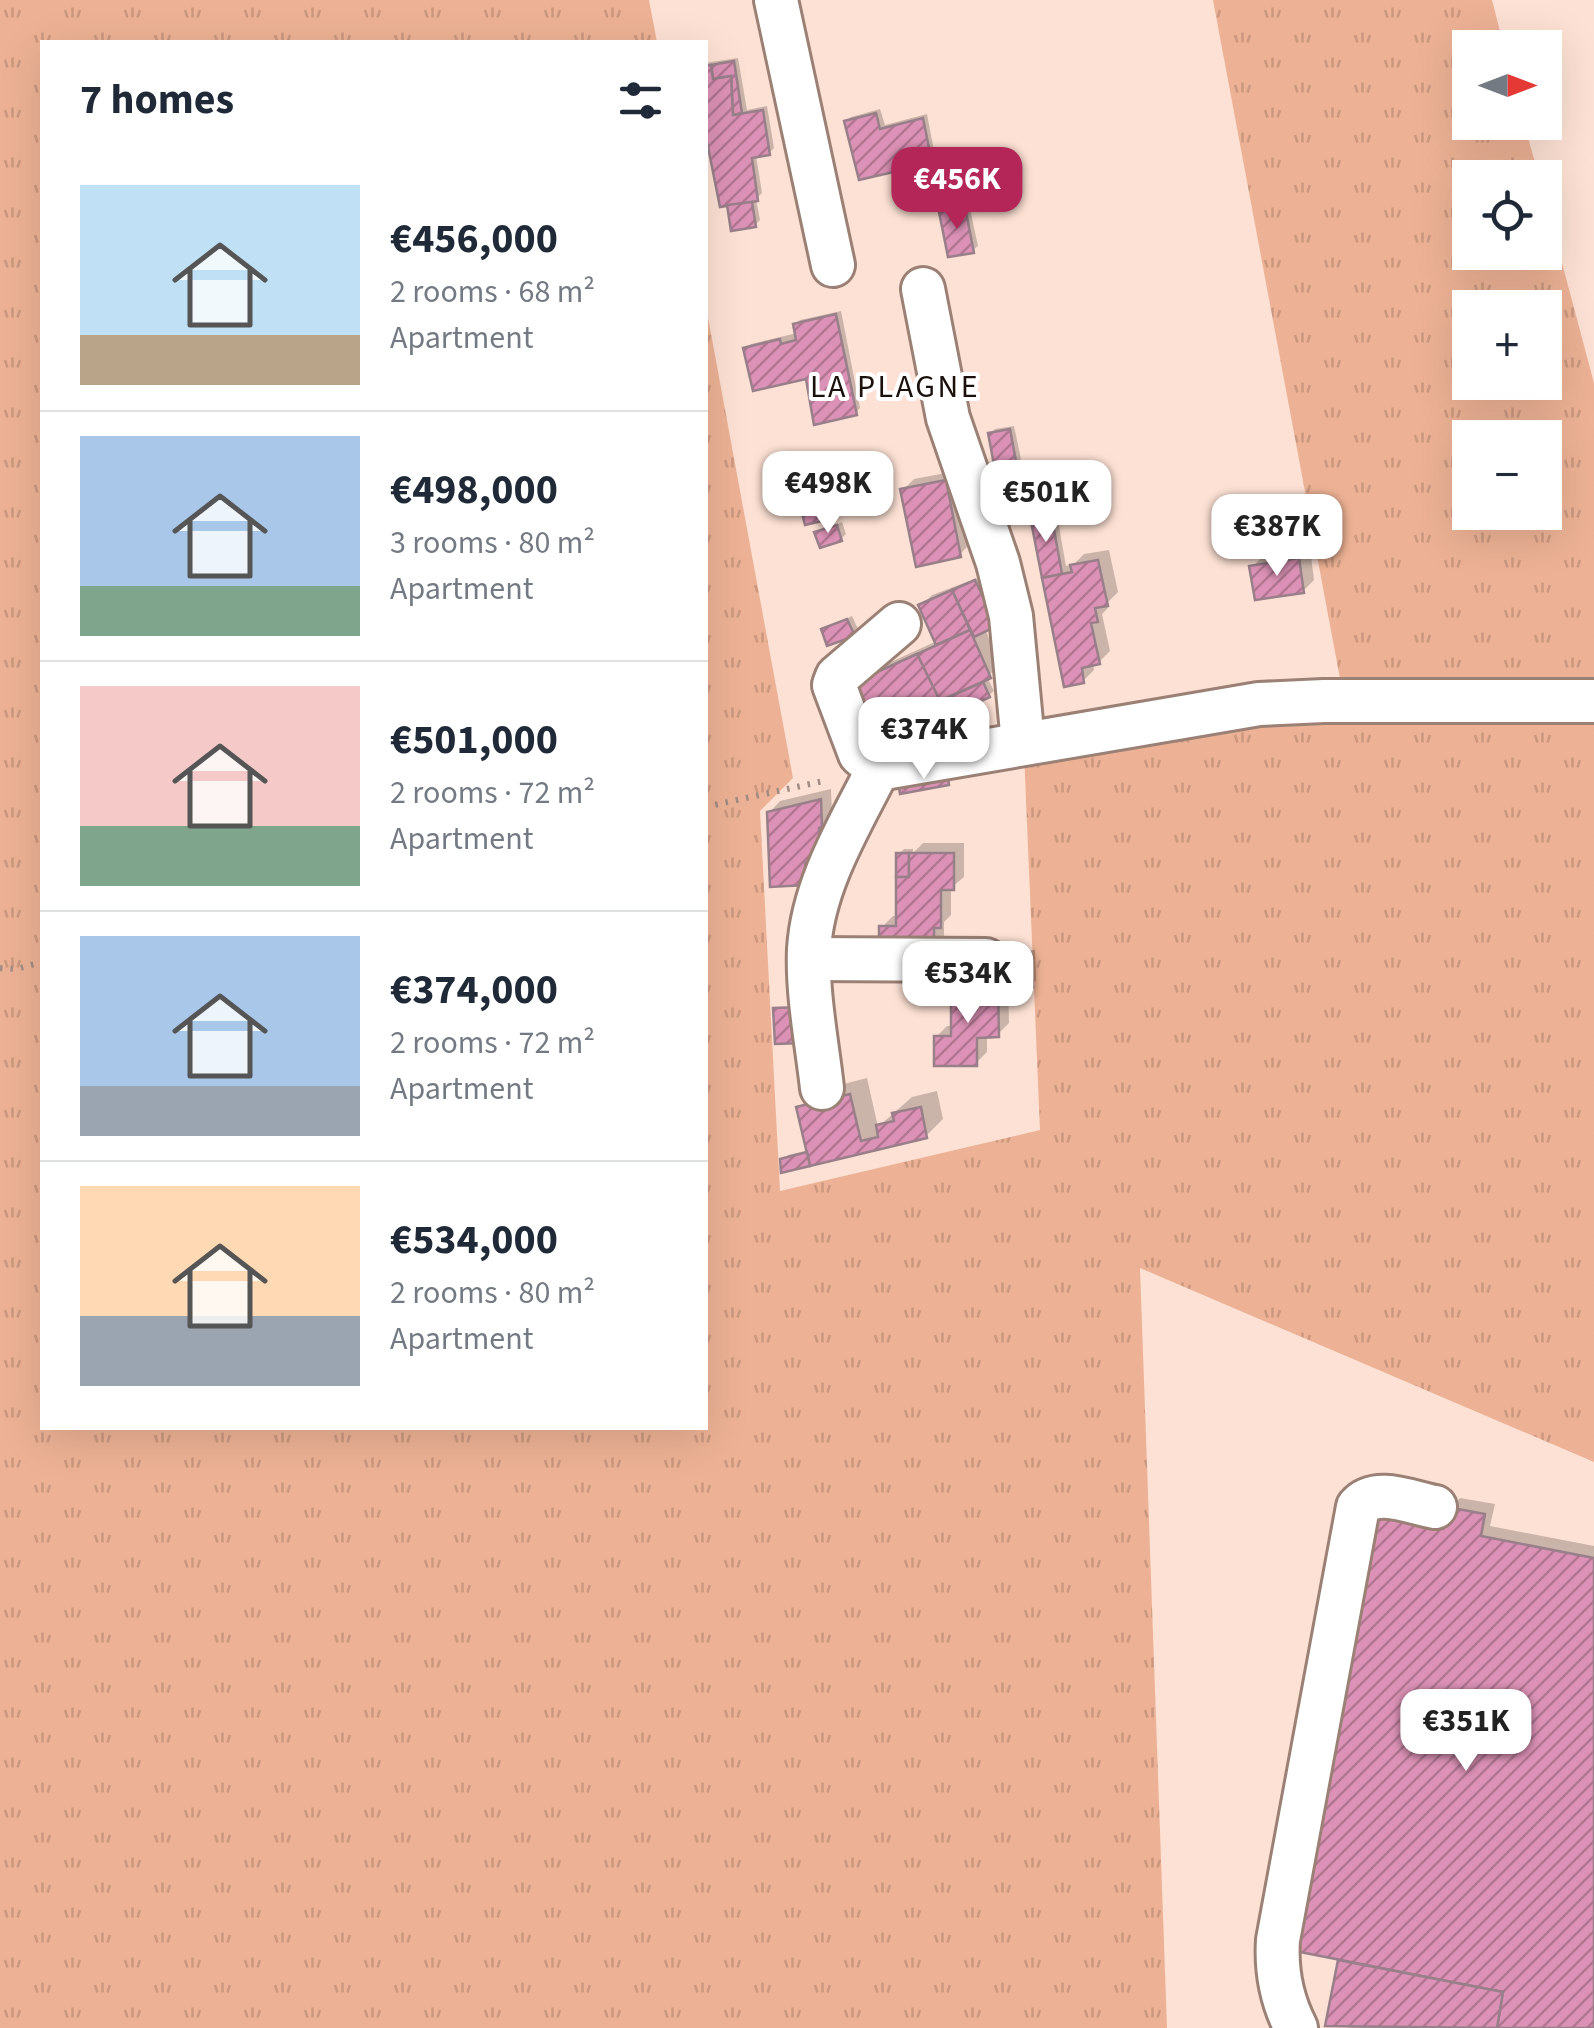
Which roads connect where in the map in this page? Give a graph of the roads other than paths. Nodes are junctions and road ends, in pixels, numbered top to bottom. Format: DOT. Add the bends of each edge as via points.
graph roads {
  1 [pos="776,0"];
  2 [pos="833,264"];
  3 [pos="922,288"];
  4 [pos="899,624"];
  5 [pos="1594,701"];
  6 [pos="1023,744"];
  7 [pos="878,769"];
  8 [pos="810,959"];
  9 [pos="986,960"];
  10 [pos="822,1088"];
  11 [pos="1435,1508"];
  12 [pos="1296,2028"];
  1 -- 2 [label="street"];
  3 -- 6 [label="street" via="948,418 1012,616"];
  4 -- 7 [label="street" via="834,685 860,754"];
  5 -- 6 [label="street" via="1260,704"];
  6 -- 7 [label="street"];
  7 -- 8 [label="street" via="825,881"];
  8 -- 9 [label="street"];
  8 -- 10 [label="street"];
  11 -- 12 [label="street" via="1380,1496 1358,1508 1278,1940 1281,1988"];
}
